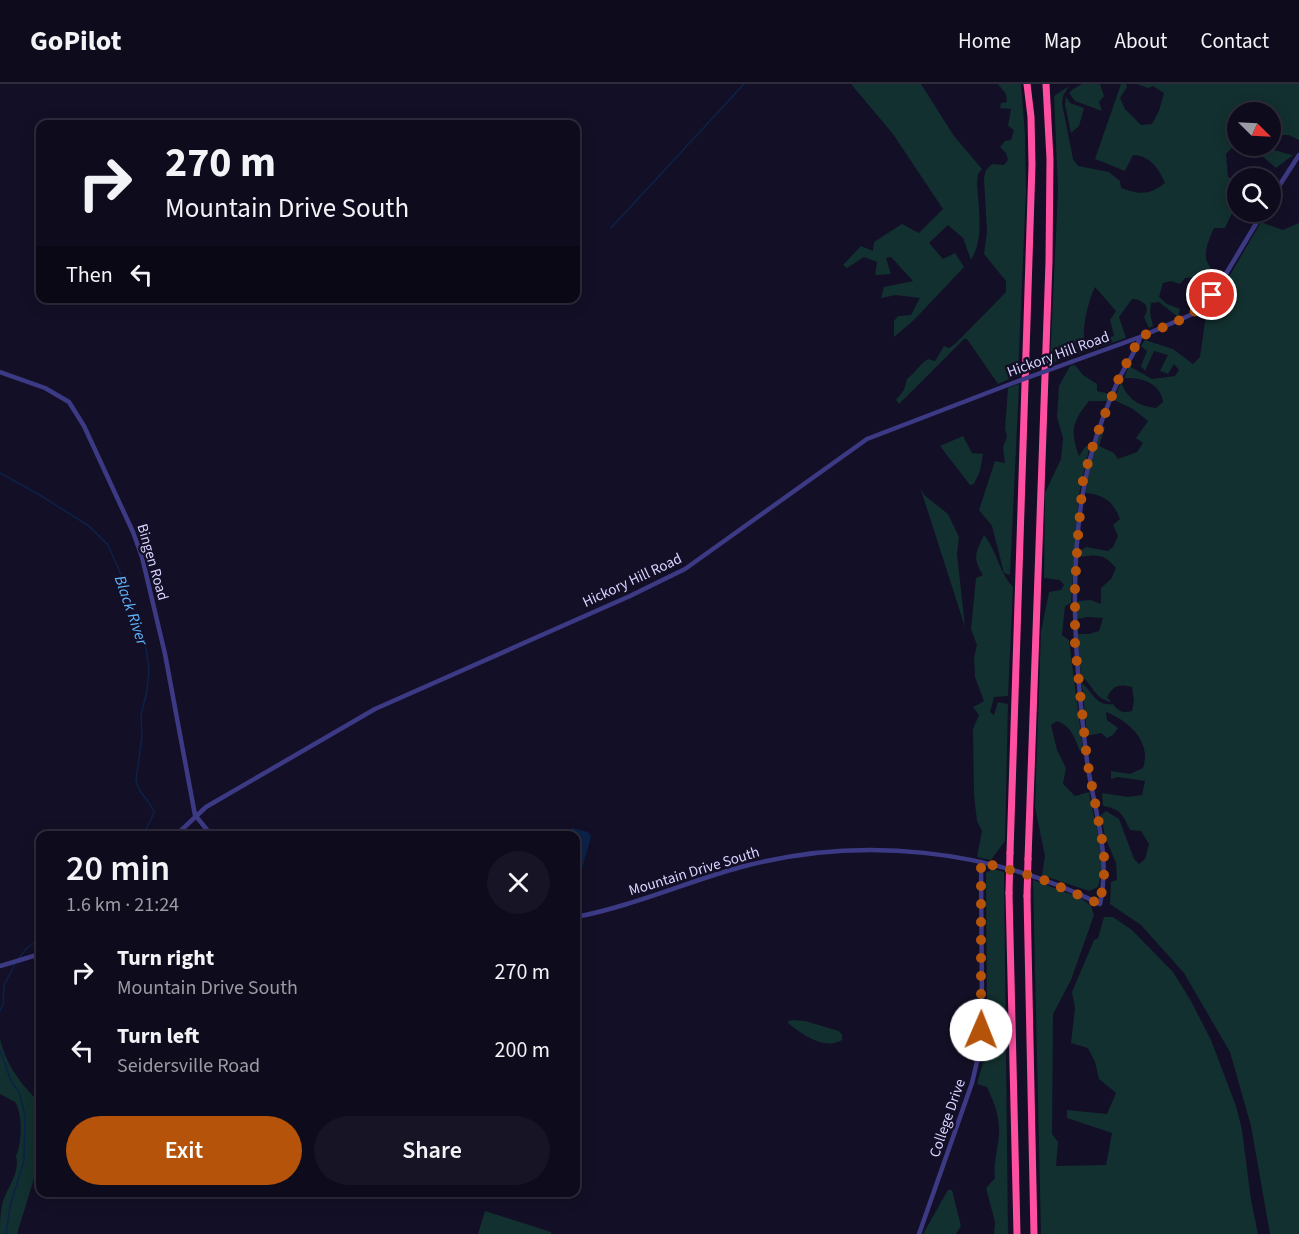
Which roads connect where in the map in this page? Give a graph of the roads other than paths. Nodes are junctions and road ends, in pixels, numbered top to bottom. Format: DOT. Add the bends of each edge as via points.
graph roads {
  1 [pos="1027,84"];
  2 [pos="1046,84"];
  3 [pos="1299,155"];
  4 [pos="1281,183"];
  5 [pos="1257,222"];
  6 [pos="1140,337"];
  7 [pos="0,372"];
  8 [pos="195,815"];
  9 [pos="180,831"];
  10 [pos="208,831"];
  11 [pos="981,862"];
  12 [pos="580,916"];
  13 [pos="36,955"];
  14 [pos="0,966"];
  15 [pos="919,1234"];
  16 [pos="1017,1234"];
  17 [pos="1034,1234"];
  1 -- 16 [label="highway, bridge" via="1032,176 1009,893"];
  2 -- 17 [label="highway, bridge" via="1050,159 1048,262 1027,896"];
  3 -- 4 [label="street"];
  5 -- 6 [label="street, Hickory Hill Road" via="1201,308"];
  6 -- 8 [label="street, Hickory Hill Road, bridge" via="867,439 685,569 375,709"];
  6 -- 11 [label="street, Mountain Drive South" via="1094,442 1083,480 1079,525 1075,644 1088,768 1104,850 1100,904 1039,878"];
  7 -- 8 [label="street, Bingen Road" via="45,388 69,402 134,532 165,654"];
  8 -- 9 [label="street, Hickory Hill Road"];
  8 -- 10 [label="street"];
  11 -- 12 [label="street, Mountain Drive South" via="897,851 809,854 739,868"];
  11 -- 15 [label="street, College Drive" via="979,1053"];
  13 -- 14 [label="street"];
}
